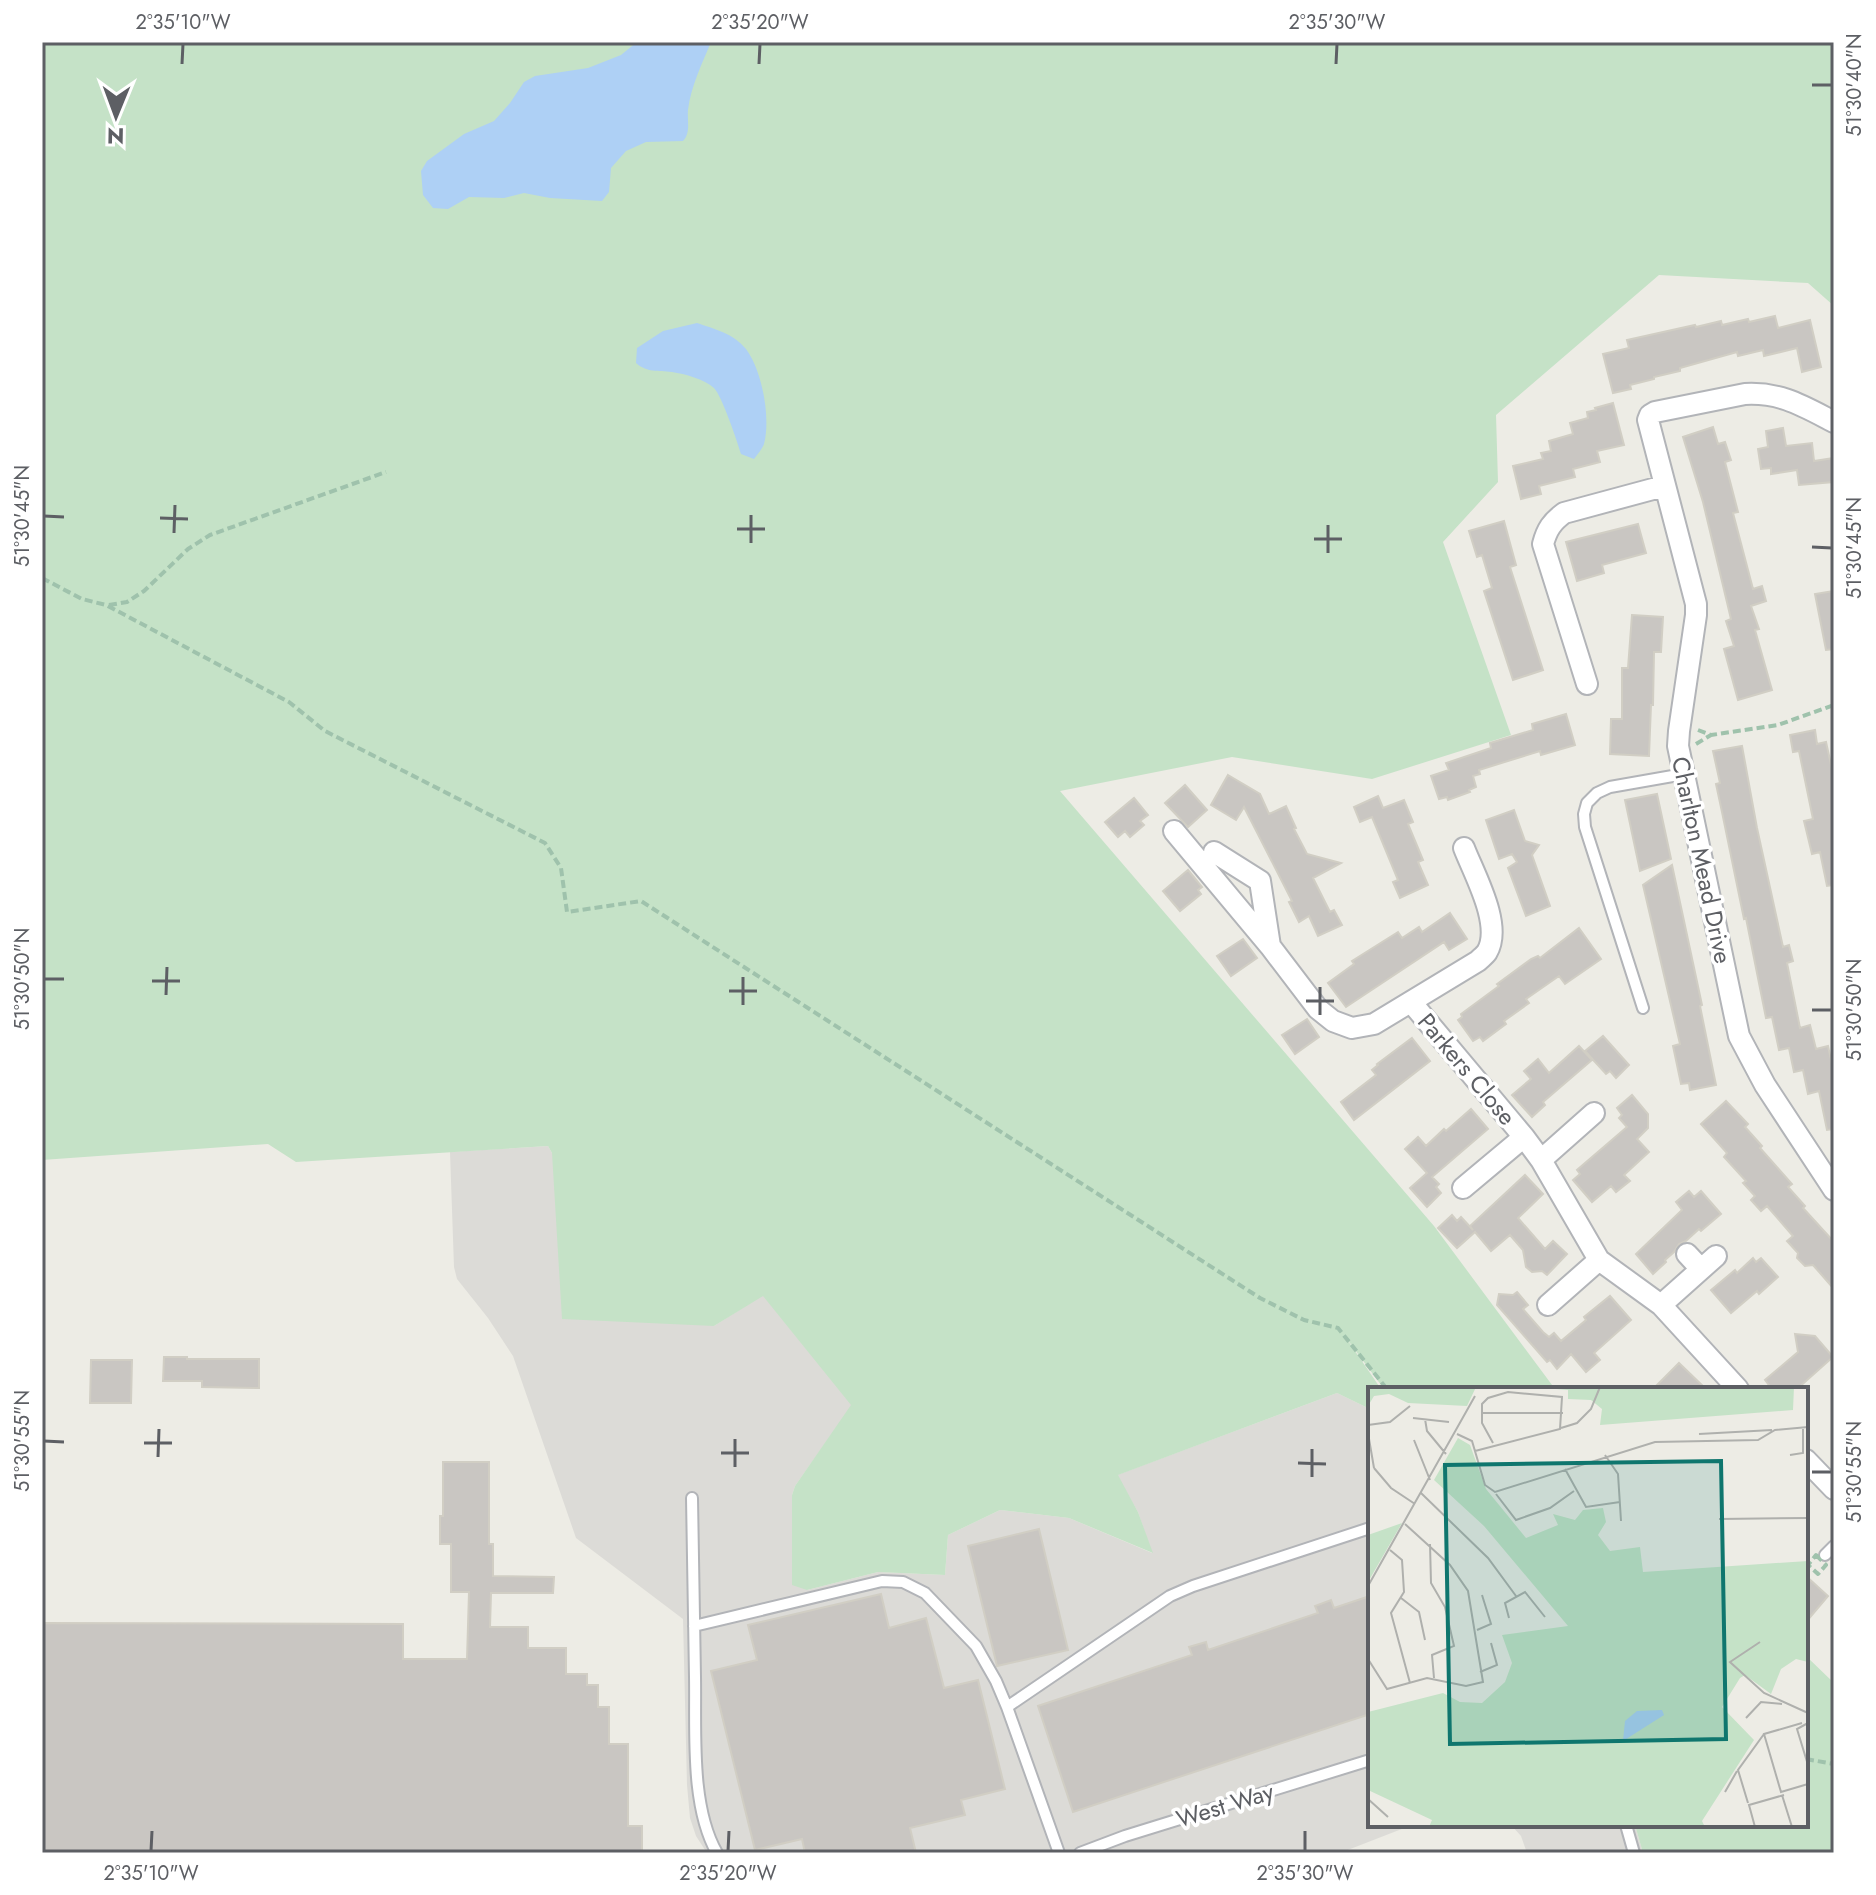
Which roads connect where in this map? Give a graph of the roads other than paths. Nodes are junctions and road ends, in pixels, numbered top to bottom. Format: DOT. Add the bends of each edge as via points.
graph roads {
  1 [pos="1834,422"];
  2 [pos="1664,486"];
  3 [pos="1587,684"];
  4 [pos="1684,774"];
  5 [pos="1174,831"];
  6 [pos="1464,848"];
  7 [pos="1214,852"];
  8 [pos="1270,946"];
  9 [pos="1411,1002"];
  10 [pos="1643,1008"];
  11 [pos="1594,1113"];
  12 [pos="1524,1137"];
  13 [pos="1541,1160"];
  14 [pos="1463,1188"];
  15 [pos="1834,1190"];
  16 [pos="1701,1259"];
  17 [pos="1599,1260"];
  18 [pos="1553,1296"];
  19 [pos="1661,1305"];
  20 [pos="1736,1387"];
  21 [pos="1808,1462"];
  22 [pos="1834,1489"];
  23 [pos="692,1498"];
  24 [pos="1368,1529"];
  25 [pos="1834,1546"];
  26 [pos="1825,1555"];
  27 [pos="694,1626"];
  28 [pos="1007,1707"];
  29 [pos="1368,1761"];
  30 [pos="1627,1827"];
  31 [pos="717,1853"];
  32 [pos="1059,1853"];
  33 [pos="1080,1853"];
  34 [pos="1634,1853"];
  1 -- 2 [label="street, Charlton Mead Drive" via="1791,400 1759,394 1655,412 1648,420"];
  2 -- 3 [label="street" via="1564,513 1547,530 1543,544"];
  2 -- 4 [label="street, Charlton Mead Drive" via="1696,604 1678,746"];
  4 -- 10 [label="lane" via="1610,787 1587,803 1584,814"];
  4 -- 15 [label="street, Charlton Mead Drive" via="1739,1036"];
  5 -- 8 [label="street"];
  6 -- 9 [label="street, Parkers Close" via="1490,915 1488,950"];
  7 -- 8 [label="street, Parkers Close" via="1260,881"];
  8 -- 9 [label="street, Parkers Close" via="1333,1021 1352,1028 1374,1024"];
  9 -- 12 [label="street, Parkers Close"];
  11 -- 13 [label="street"];
  12 -- 13 [label="street, Parkers Close"];
  12 -- 14 [label="street"];
  13 -- 17 [label="street, Parkers Close"];
  16 -- 19 [label="street"];
  17 -- 18 [label="street"];
  17 -- 19 [label="street"];
  19 -- 20 [label="street"];
  21 -- 22 [label="street"];
  23 -- 27 [label="lane"];
  24 -- 28 [label="lane" via="1170,1596"];
  25 -- 26 [label="lane"];
  27 -- 28 [label="lane" via="882,1581 903,1582 925,1593 976,1646"];
  27 -- 31 [label="lane" via="699,1795"];
  28 -- 32 [label="lane"];
  29 -- 33 [label="lane, West Way"];
  30 -- 34 [label="lane"];
}
